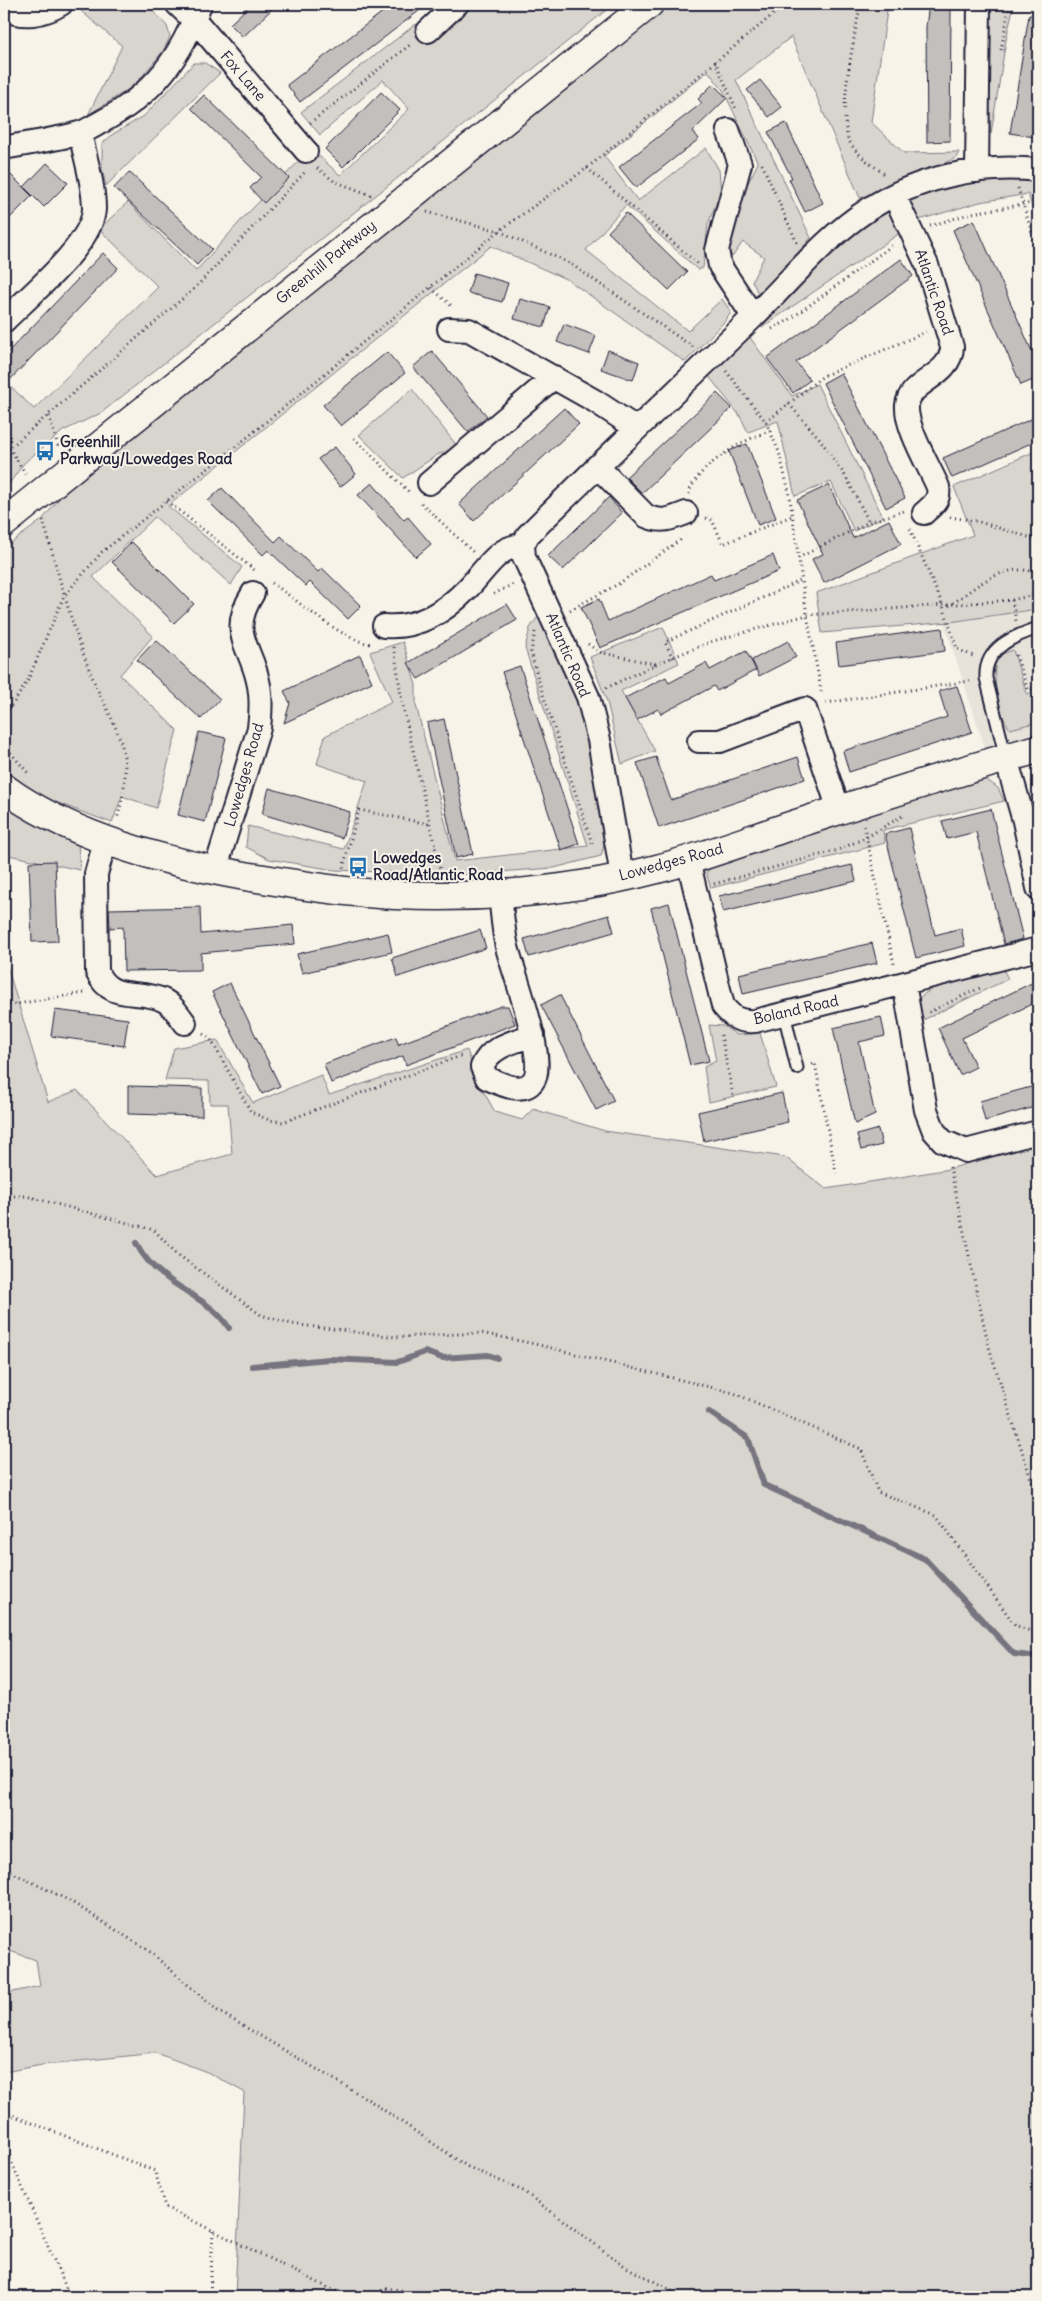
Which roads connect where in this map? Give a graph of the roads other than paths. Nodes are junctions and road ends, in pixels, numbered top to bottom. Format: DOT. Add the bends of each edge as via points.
graph roads {
  1 [pos="61,4"];
  2 [pos="177,4"];
  3 [pos="457,4"];
  4 [pos="649,4"];
  5 [pos="979,4"];
  6 [pos="4,9"];
  7 [pos="197,12"];
  8 [pos="428,31"];
  9 [pos="728,130"];
  10 [pos="80,133"];
  11 [pos="300,143"];
  12 [pos="4,148"];
  13 [pos="1038,170"];
  14 [pos="977,171"];
  15 [pos="901,192"];
  16 [pos="4,322"];
  17 [pos="760,324"];
  18 [pos="449,329"];
  19 [pos="554,378"];
  20 [pos="636,428"];
  21 [pos="597,466"];
  22 [pos="429,483"];
  23 [pos="686,513"];
  24 [pos="913,520"];
  25 [pos="4,523"];
  26 [pos="523,545"];
  27 [pos="262,584"];
  28 [pos="1038,628"];
  29 [pos="390,631"];
  30 [pos="699,741"];
  31 [pos="1038,749"];
  32 [pos="1006,758"];
  33 [pos="4,788"];
  34 [pos="849,807"];
  35 [pos="109,841"];
  36 [pos="688,860"];
  37 [pos="216,871"];
  38 [pos="613,878"];
  39 [pos="1038,888"];
  40 [pos="500,894"];
  41 [pos="1038,949"];
  42 [pos="901,984"];
  43 [pos="784,1013"];
  44 [pos="185,1023"];
  45 [pos="533,1035"];
  46 [pos="797,1068"];
  47 [pos="1038,1132"];
  1 -- 6 [label="street" via="38,14 16,14"];
  2 -- 7 [label="street, Fox Lane"];
  3 -- 8 [label="street"];
  4 -- 25 [label="street, Greenhill Parkway"];
  5 -- 14 [label="street"];
  7 -- 10 [label="street" via="172,62 151,88 122,110"];
  7 -- 11 [label="street, Fox Lane"];
  9 -- 17 [label="street" via="740,164 717,250 727,279"];
  10 -- 12 [label="street"];
  10 -- 16 [label="street" via="94,210 90,227 78,247"];
  13 -- 14 [label="street"];
  14 -- 15 [label="street" via="949,175"];
  15 -- 17 [label="street" via="869,208 812,255"];
  15 -- 24 [label="street, Atlantic Road" via="952,346 952,356 946,365 912,394 907,404 912,430 939,496"];
  17 -- 20 [label="street" via="710,356"];
  18 -- 19 [label="street" via="469,330"];
  19 -- 20 [label="street"];
  19 -- 22 [label="street"];
  20 -- 21 [label="street"];
  21 -- 23 [label="street" via="646,516 656,521"];
  21 -- 26 [label="street" via="528,535"];
  26 -- 29 [label="street" via="502,550 467,589 436,616"];
  26 -- 38 [label="street, Atlantic Road" via="524,557 588,697 599,740"];
  27 -- 37 [label="street, Lowedges Road" via="243,609 241,636 258,680 259,728"];
  28 -- 32 [label="lane" via="1019,634 997,649 987,661 986,678"];
  30 -- 34 [label="street" via="720,741 814,706"];
  31 -- 32 [label="street, Lowedges Road"];
  32 -- 34 [label="street, Lowedges Road"];
  32 -- 39 [label="street"];
  33 -- 35 [label="street, Lowedges Road" via="29,806"];
  34 -- 36 [label="street, Lowedges Road"];
  35 -- 37 [label="street, Lowedges Road"];
  35 -- 44 [label="street" via="96,874 97,972 102,983 111,990 163,1000"];
  36 -- 38 [label="street, Lowedges Road"];
  36 -- 43 [label="street, Boland Road" via="723,1006 741,1022"];
  37 -- 40 [label="street, Lowedges Road" via="393,895"];
  38 -- 40 [label="street, Lowedges Road"];
  40 -- 45 [label="street" via="506,944"];
  41 -- 42 [label="street, Boland Road"];
  42 -- 43 [label="street, Boland Road"];
  42 -- 47 [label="street" via="926,1110 934,1131 943,1141 966,1150"];
  43 -- 46 [label="lane"];
  45 -- 45 [label="street" via="496,1049 486,1058 482,1067 487,1078 507,1087 526,1087 533,1081 537,1073"];
}
